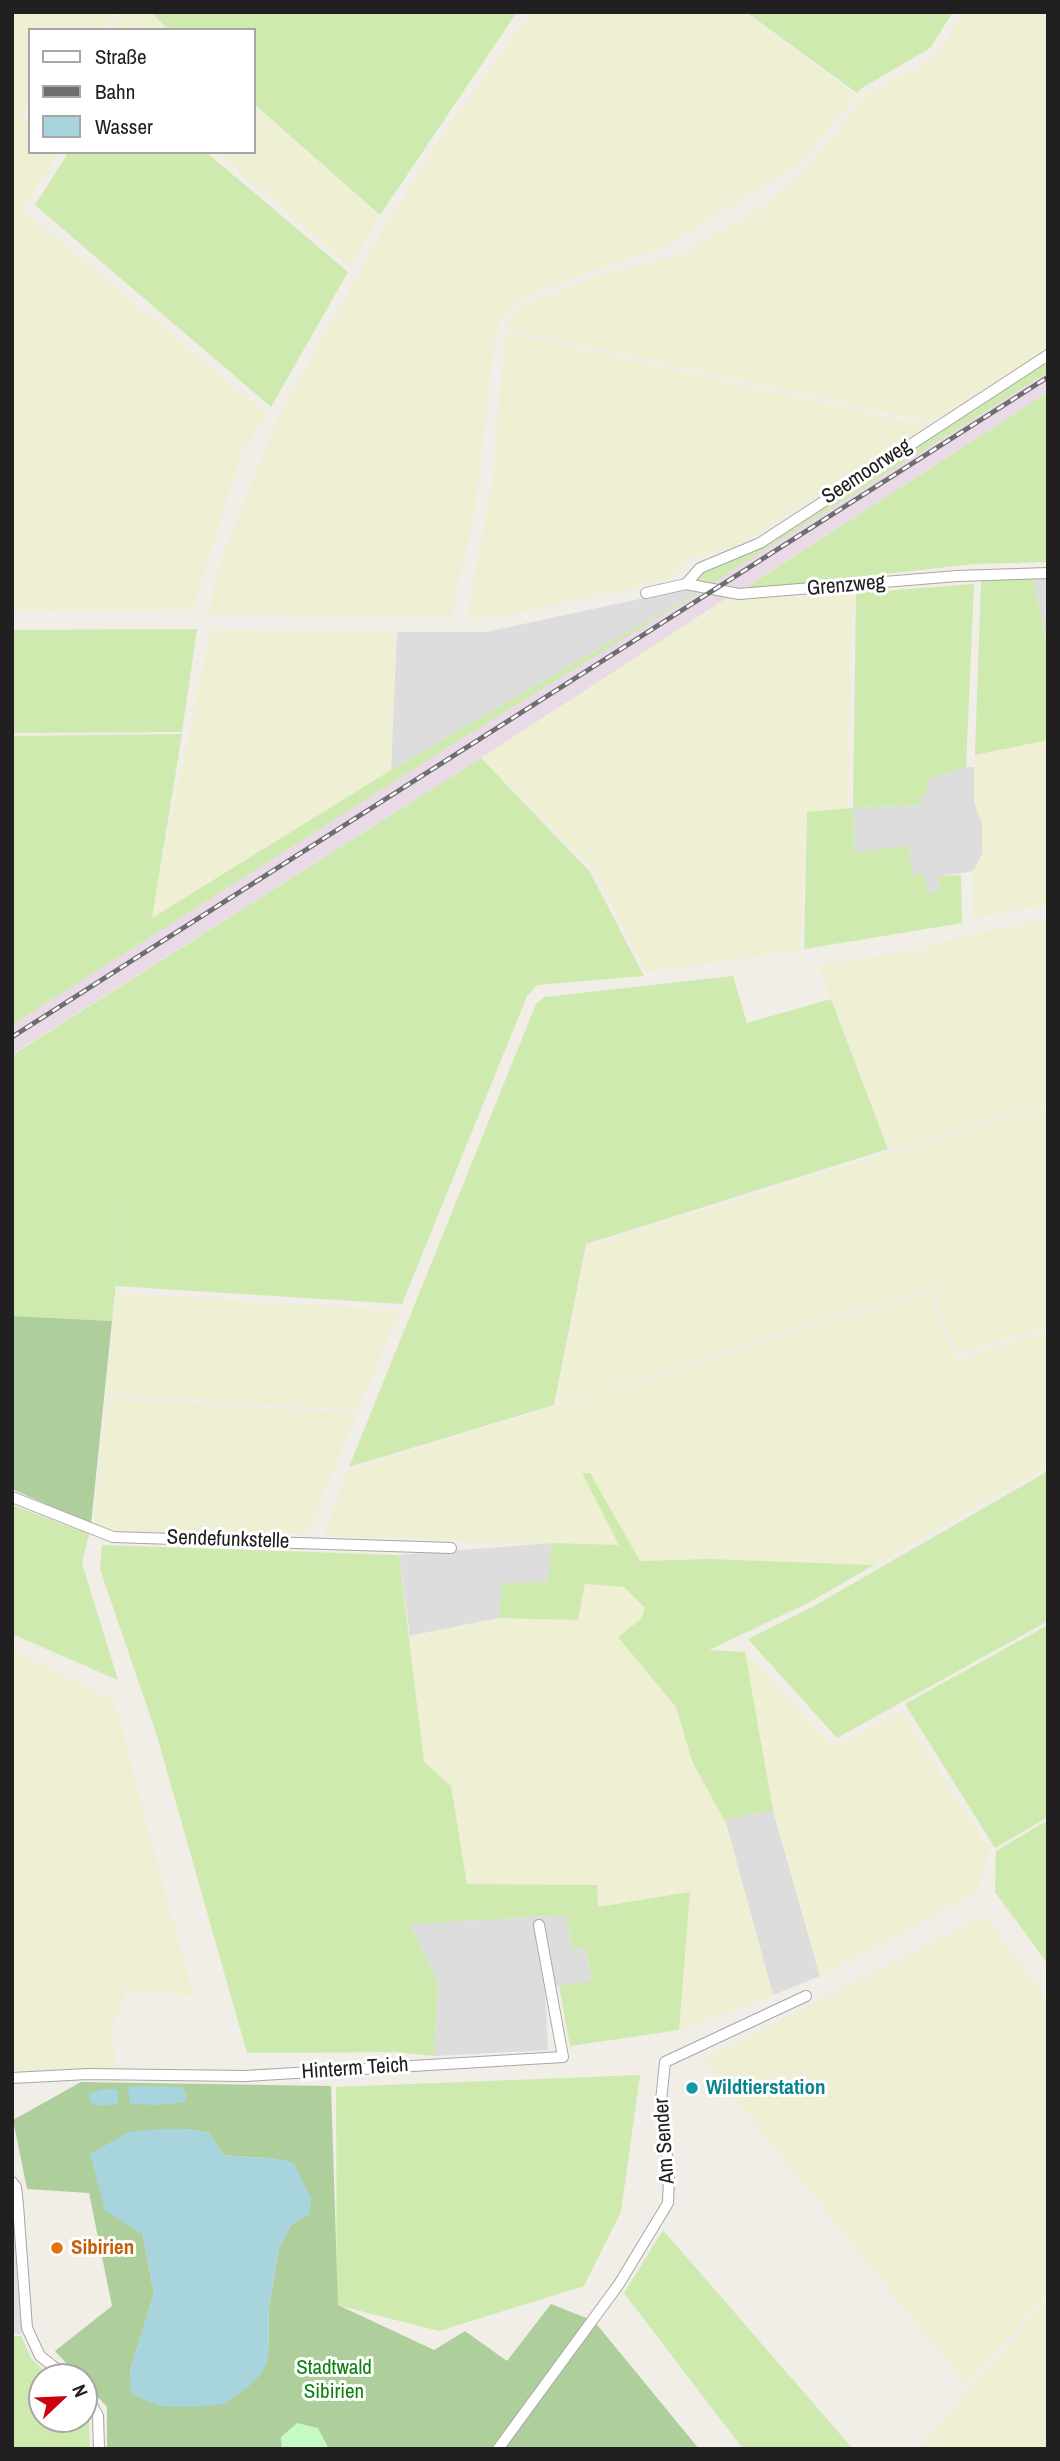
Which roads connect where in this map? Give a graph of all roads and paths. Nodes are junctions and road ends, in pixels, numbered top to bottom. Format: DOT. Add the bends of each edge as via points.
graph roads {
  1 [pos="1048,355"];
  2 [pos="1048,573"];
  3 [pos="686,584"];
  4 [pos="646,593"];
  5 [pos="12,1497"];
  6 [pos="451,1548"];
  7 [pos="539,1925"];
  8 [pos="806,1996"];
  9 [pos="12,2078"];
  10 [pos="12,2182"];
  11 [pos="49,2363"];
  12 [pos="98,2414"];
  13 [pos="99,2449"];
  14 [pos="498,2449"];
  1 -- 3 [label="street, Seemoorweg" via="760,543 700,568"];
  2 -- 3 [label="street, Grenzweg" via="739,594"];
  3 -- 4 [label="street, Grenzweg"];
  5 -- 6 [label="street, Sendefunkstelle" via="113,1537"];
  7 -- 9 [label="street, Hinterm Teich" via="563,2057 245,2076"];
  8 -- 14 [label="street, Am Sender" via="666,2063 661,2101 668,2203 619,2284"];
  10 -- 11 [label="street" via="18,2205 27,2328 40,2356"];
  12 -- 13 [label="street"];
}
